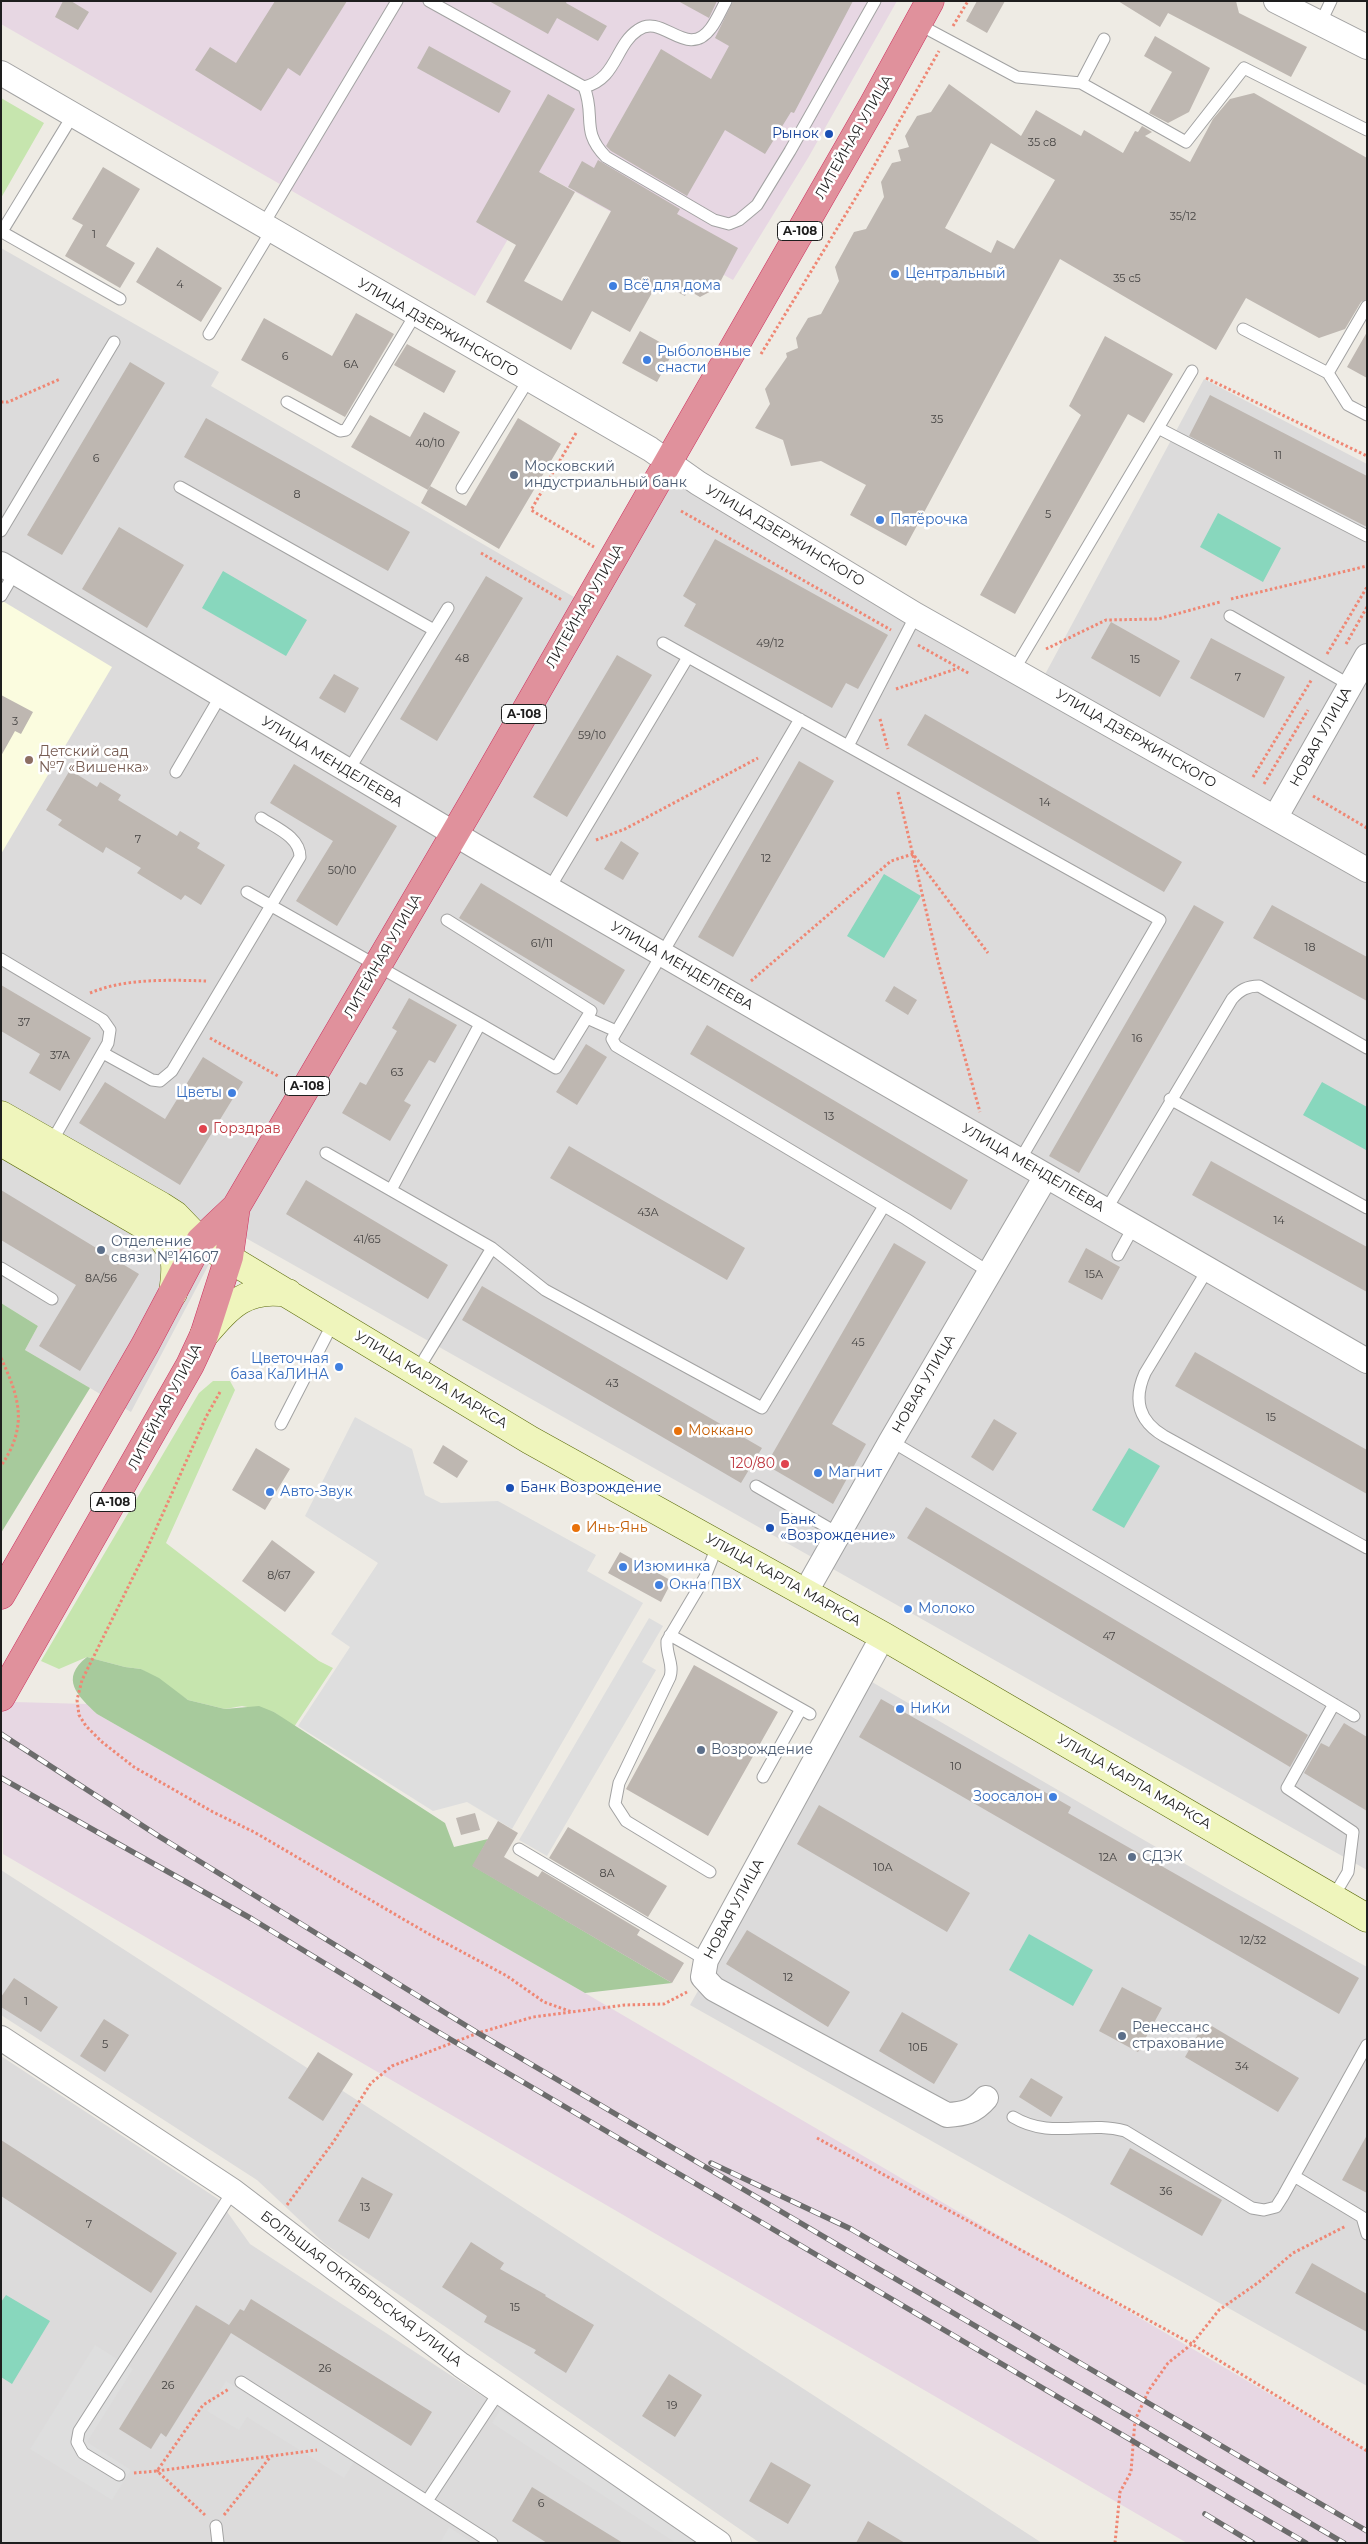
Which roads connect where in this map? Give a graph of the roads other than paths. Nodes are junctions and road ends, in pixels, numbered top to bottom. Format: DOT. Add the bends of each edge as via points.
graph roads {
  1 [pos="397,1"];
  2 [pos="429,1"];
  3 [pos="726,1"];
  4 [pos="874,1"];
  5 [pos="1276,1"];
  6 [pos="1331,1"];
  7 [pos="924,12"];
  8 [pos="1320,24"];
  9 [pos="1104,39"];
  10 [pos="1367,47"];
  11 [pos="1,73"];
  12 [pos="1081,83"];
  13 [pos="584,88"];
  14 [pos="73,115"];
  15 [pos="1367,130"];
  16 [pos="267,228"];
  17 [pos="2,232"];
  18 [pos="120,299"];
  19 [pos="1367,306"];
  20 [pos="416,315"];
  21 [pos="1243,329"];
  22 [pos="210,334"];
  23 [pos="114,342"];
  24 [pos="1192,371"];
  25 [pos="1328,373"];
  26 [pos="529,379"];
  27 [pos="287,402"];
  28 [pos="1367,416"];
  29 [pos="1160,429"];
  30 [pos="668,461"];
  31 [pos="180,487"];
  32 [pos="462,488"];
  33 [pos="1,531"];
  34 [pos="1367,536"];
  35 [pos="8,568"];
  36 [pos="1,596"];
  37 [pos="448,608"];
  38 [pos="916,615"];
  39 [pos="1230,616"];
  40 [pos="434,630"];
  41 [pos="662,642"];
  42 [pos="1367,656"];
  43 [pos="688,657"];
  44 [pos="1014,670"];
  45 [pos="1340,680"];
  46 [pos="221,695"];
  47 [pos="800,719"];
  48 [pos="848,746"];
  49 [pos="348,771"];
  50 [pos="176,772"];
  51 [pos="261,818"];
  52 [pos="1275,818"];
  53 [pos="454,834"];
  54 [pos="1367,870"];
  55 [pos="549,889"];
  56 [pos="247,892"];
  57 [pos="270,906"];
  58 [pos="447,920"];
  59 [pos="662,954"];
  60 [pos="1,959"];
  61 [pos="378,966"];
  62 [pos="587,1018"];
  63 [pos="480,1024"];
  64 [pos="616,1031"];
  65 [pos="1367,1048"];
  66 [pos="103,1053"];
  67 [pos="1170,1099"];
  68 [pos="1,1115"];
  69 [pos="1,1142"];
  70 [pos="51,1143"];
  71 [pos="326,1153"];
  72 [pos="1020,1160"];
  73 [pos="1046,1176"];
  74 [pos="391,1190"];
  75 [pos="884,1206"];
  76 [pos="236,1207"];
  77 [pos="1367,1208"];
  78 [pos="1106,1210"];
  79 [pos="1134,1226"];
  80 [pos="159,1234"];
  81 [pos="200,1241"];
  82 [pos="492,1248"];
  83 [pos="1118,1254"];
  84 [pos="229,1257"];
  85 [pos="1,1268"];
  86 [pos="1208,1269"];
  87 [pos="989,1272"];
  88 [pos="173,1293"];
  89 [pos="288,1294"];
  90 [pos="52,1300"];
  91 [pos="334,1321"];
  92 [pos="204,1335"];
  93 [pos="1367,1361"];
  94 [pos="417,1371"];
  95 [pos="281,1424"];
  96 [pos="891,1441"];
  97 [pos="756,1486"];
  98 [pos="839,1534"];
  99 [pos="718,1544"];
  100 [pos="1367,1548"];
  101 [pos="805,1593"];
  102 [pos="1,1595"];
  103 [pos="670,1635"];
  104 [pos="883,1636"];
  105 [pos="1,1697"];
  106 [pos="1334,1704"];
  107 [pos="1354,1716"];
  108 [pos="763,1777"];
  109 [pos="519,1849"];
  110 [pos="710,1872"];
  111 [pos="1332,1899"];
  112 [pos="1367,1918"];
  113 [pos="704,1968"];
  114 [pos="1,2038"];
  115 [pos="1367,2045"];
  116 [pos="986,2098"];
  117 [pos="1013,2117"];
  118 [pos="1294,2176"];
  119 [pos="233,2191"];
  120 [pos="1367,2234"];
  121 [pos="241,2382"];
  122 [pos="499,2392"];
  123 [pos="119,2475"];
  124 [pos="427,2501"];
  125 [pos="216,2526"];
  126 [pos="218,2543"];
  127 [pos="492,2543"];
  128 [pos="719,2543"];
  1 -- 16 [label="lane"];
  2 -- 13 [label="lane"];
  3 -- 13 [label="lane" via="710,29 700,38 680,38 660,27 648,26 638,30 602,79"];
  4 -- 13 [label="lane" via="757,205 729,224 714,220 606,157 595,146 591,136 588,96"];
  5 -- 8 [label="street"];
  6 -- 8 [label="lane"];
  7 -- 12 [label="lane" via="946,39 1017,77"];
  7 -- 30 [label="highway, ЛИТЕЙНАЯ УЛИЦА / А-108"];
  8 -- 10 [label="street"];
  9 -- 12 [label="lane"];
  11 -- 14 [label="street, УЛИЦА ДЗЕРЖИНСКОГО"];
  12 -- 15 [label="lane" via="1186,142 1244,68"];
  14 -- 16 [label="street, УЛИЦА ДЗЕРЖИНСКОГО"];
  14 -- 17 [label="lane"];
  16 -- 20 [label="street, УЛИЦА ДЗЕРЖИНСКОГО"];
  16 -- 22 [label="lane"];
  17 -- 18 [label="lane"];
  19 -- 25 [label="lane"];
  20 -- 26 [label="street, УЛИЦА ДЗЕРЖИНСКОГО"];
  20 -- 27 [label="lane" via="346,430 340,431"];
  21 -- 25 [label="lane"];
  23 -- 33 [label="lane"];
  24 -- 29 [label="lane"];
  25 -- 28 [label="lane" via="1348,405"];
  26 -- 30 [label="street, УЛИЦА ДЗЕРЖИНСКОГО"];
  26 -- 32 [label="lane"];
  29 -- 34 [label="lane"];
  29 -- 44 [label="lane"];
  30 -- 38 [label="street, УЛИЦА ДЗЕРЖИНСКОГО" via="698,483"];
  30 -- 53 [label="highway, ЛИТЕЙНАЯ УЛИЦА / А-108"];
  31 -- 40 [label="lane"];
  35 -- 36 [label="lane"];
  35 -- 46 [label="street, УЛИЦА МЕНДЕЛЕЕВА"];
  37 -- 40 [label="lane"];
  38 -- 44 [label="street, УЛИЦА ДЗЕРЖИНСКОГО"];
  38 -- 48 [label="lane"];
  39 -- 45 [label="lane"];
  40 -- 49 [label="lane"];
  41 -- 43 [label="lane"];
  42 -- 45 [label="street, НОВАЯ УЛИЦА"];
  43 -- 47 [label="lane"];
  43 -- 55 [label="lane"];
  44 -- 52 [label="street, УЛИЦА ДЗЕРЖИНСКОГО"];
  45 -- 52 [label="street, НОВАЯ УЛИЦА"];
  46 -- 49 [label="street, УЛИЦА МЕНДЕЛЕЕВА"];
  46 -- 50 [label="lane"];
  47 -- 48 [label="lane"];
  47 -- 59 [label="lane"];
  48 -- 72 [label="lane" via="1160,920"];
  49 -- 53 [label="street, УЛИЦА МЕНДЕЛЕЕВА"];
  51 -- 57 [label="lane" via="287,835 300,849 300,856"];
  52 -- 54 [label="street, УЛИЦА ДЗЕРЖИНСКОГО"];
  53 -- 55 [label="street, УЛИЦА МЕНДЕЛЕЕВА"];
  53 -- 61 [label="highway, ЛИТЕЙНАЯ УЛИЦА / А-108"];
  55 -- 59 [label="street, УЛИЦА МЕНДЕЛЕЕВА"];
  56 -- 57 [label="lane"];
  57 -- 61 [label="lane"];
  57 -- 66 [label="lane" via="172,1071 160,1080 145,1078"];
  58 -- 62 [label="lane" via="591,1011"];
  59 -- 64 [label="lane"];
  59 -- 72 [label="street, УЛИЦА МЕНДЕЛЕЕВА"];
  60 -- 66 [label="lane" via="107,1024 111,1035"];
  61 -- 63 [label="lane"];
  61 -- 76 [label="highway, ЛИТЕЙНАЯ УЛИЦА / А-108"];
  62 -- 63 [label="lane" via="556,1068"];
  62 -- 64 [label="lane"];
  63 -- 74 [label="lane"];
  64 -- 75 [label="lane" via="612,1039 616,1046"];
  65 -- 67 [label="lane" via="1259,986 1250,986 1240,990 1232,999"];
  66 -- 70 [label="lane"];
  67 -- 77 [label="lane"];
  67 -- 78 [label="lane"];
  68 -- 70 [label="street, УЛИЦА КАРЛА МАРКСА"];
  69 -- 80 [label="street, УЛИЦА КАРЛА МАРКСА"];
  70 -- 81 [label="street, УЛИЦА КАРЛА МАРКСА" via="175,1215"];
  71 -- 74 [label="lane"];
  72 -- 73 [label="street, УЛИЦА МЕНДЕЛЕЕВА"];
  73 -- 78 [label="street, УЛИЦА МЕНДЕЛЕЕВА"];
  73 -- 87 [label="street, НОВАЯ УЛИЦА"];
  74 -- 82 [label="lane"];
  75 -- 82 [label="lane" via="762,1408 545,1290"];
  75 -- 87 [label="lane"];
  76 -- 81 [label="highway, ЛИТЕЙНАЯ УЛИЦА / А-108"];
  76 -- 84 [label="highway, ЛИТЕЙНАЯ УЛИЦА / А-108"];
  78 -- 79 [label="street, УЛИЦА МЕНДЕЛЕЕВА"];
  79 -- 83 [label="lane"];
  79 -- 86 [label="street, УЛИЦА МЕНДЕЛЕЕВА"];
  80 -- 81 [label="street, УЛИЦА КАРЛА МАРКСА"];
  80 -- 88 [label="street, УЛИЦА КАРЛА МАРКСА" via="172,1250 177,1268"];
  81 -- 84 [label="street, УЛИЦА КАРЛА МАРКСА"];
  81 -- 88 [label="highway, ЛИТЕЙНАЯ УЛИЦА / А-108"];
  82 -- 94 [label="lane"];
  84 -- 89 [label="street, УЛИЦА КАРЛА МАРКСА"];
  84 -- 92 [label="highway, ЛИТЕЙНАЯ УЛИЦА / А-108"];
  85 -- 90 [label="lane"];
  86 -- 93 [label="street, УЛИЦА МЕНДЕЛЕЕВА"];
  86 -- 100 [label="lane" via="1139,1385 1142,1416 1159,1432"];
  87 -- 96 [label="street, НОВАЯ УЛИЦА"];
  88 -- 102 [label="highway, ЛИТЕЙНАЯ УЛИЦА / А-108"];
  89 -- 91 [label="street, УЛИЦА КАРЛА МАРКСА"];
  89 -- 92 [label="street, А-108" via="256,1292 225,1311"];
  91 -- 94 [label="street, УЛИЦА КАРЛА МАРКСА"];
  91 -- 95 [label="lane"];
  92 -- 105 [label="highway, ЛИТЕЙНАЯ УЛИЦА / А-108"];
  94 -- 99 [label="street, УЛИЦА КАРЛА МАРКСА" via="530,1440"];
  96 -- 98 [label="street, НОВАЯ УЛИЦА"];
  96 -- 106 [label="lane"];
  97 -- 98 [label="lane"];
  98 -- 101 [label="street, НОВАЯ УЛИЦА"];
  99 -- 101 [label="street, УЛИЦА КАРЛА МАРКСА"];
  99 -- 103 [label="lane" via="705,1577"];
  101 -- 104 [label="street, УЛИЦА КАРЛА МАРКСА"];
  103 -- 108 [label="lane" via="806,1711"];
  103 -- 110 [label="lane" via="666,1650 673,1668 619,1783 615,1804 626,1821"];
  104 -- 111 [label="street, УЛИЦА КАРЛА МАРКСА"];
  104 -- 113 [label="street, НОВАЯ УЛИЦА"];
  106 -- 107 [label="lane"];
  106 -- 111 [label="lane" via="1287,1788 1353,1832 1348,1872"];
  109 -- 113 [label="lane"];
  111 -- 112 [label="street, УЛИЦА КАРЛА МАРКСА"];
  113 -- 116 [label="street, НОВАЯ УЛИЦА" via="714,1989 947,2115 977,2109"];
  114 -- 119 [label="street, БОЛЬШАЯ ОКТЯБРЬСКАЯ УЛИЦА"];
  115 -- 118 [label="lane"];
  117 -- 118 [label="lane" via="1026,2125 1045,2129 1112,2128 1125,2132 1252,2208 1276,2207"];
  118 -- 120 [label="lane" via="1362,2217"];
  119 -- 122 [label="street, БОЛЬШАЯ ОКТЯБРЬСКАЯ УЛИЦА"];
  119 -- 123 [label="lane" via="79,2431 77,2442 84,2453"];
  121 -- 124 [label="lane"];
  122 -- 124 [label="lane"];
  122 -- 128 [label="street, БОЛЬШАЯ ОКТЯБРЬСКАЯ УЛИЦА"];
  124 -- 127 [label="lane"];
  125 -- 126 [label="lane"];
}
